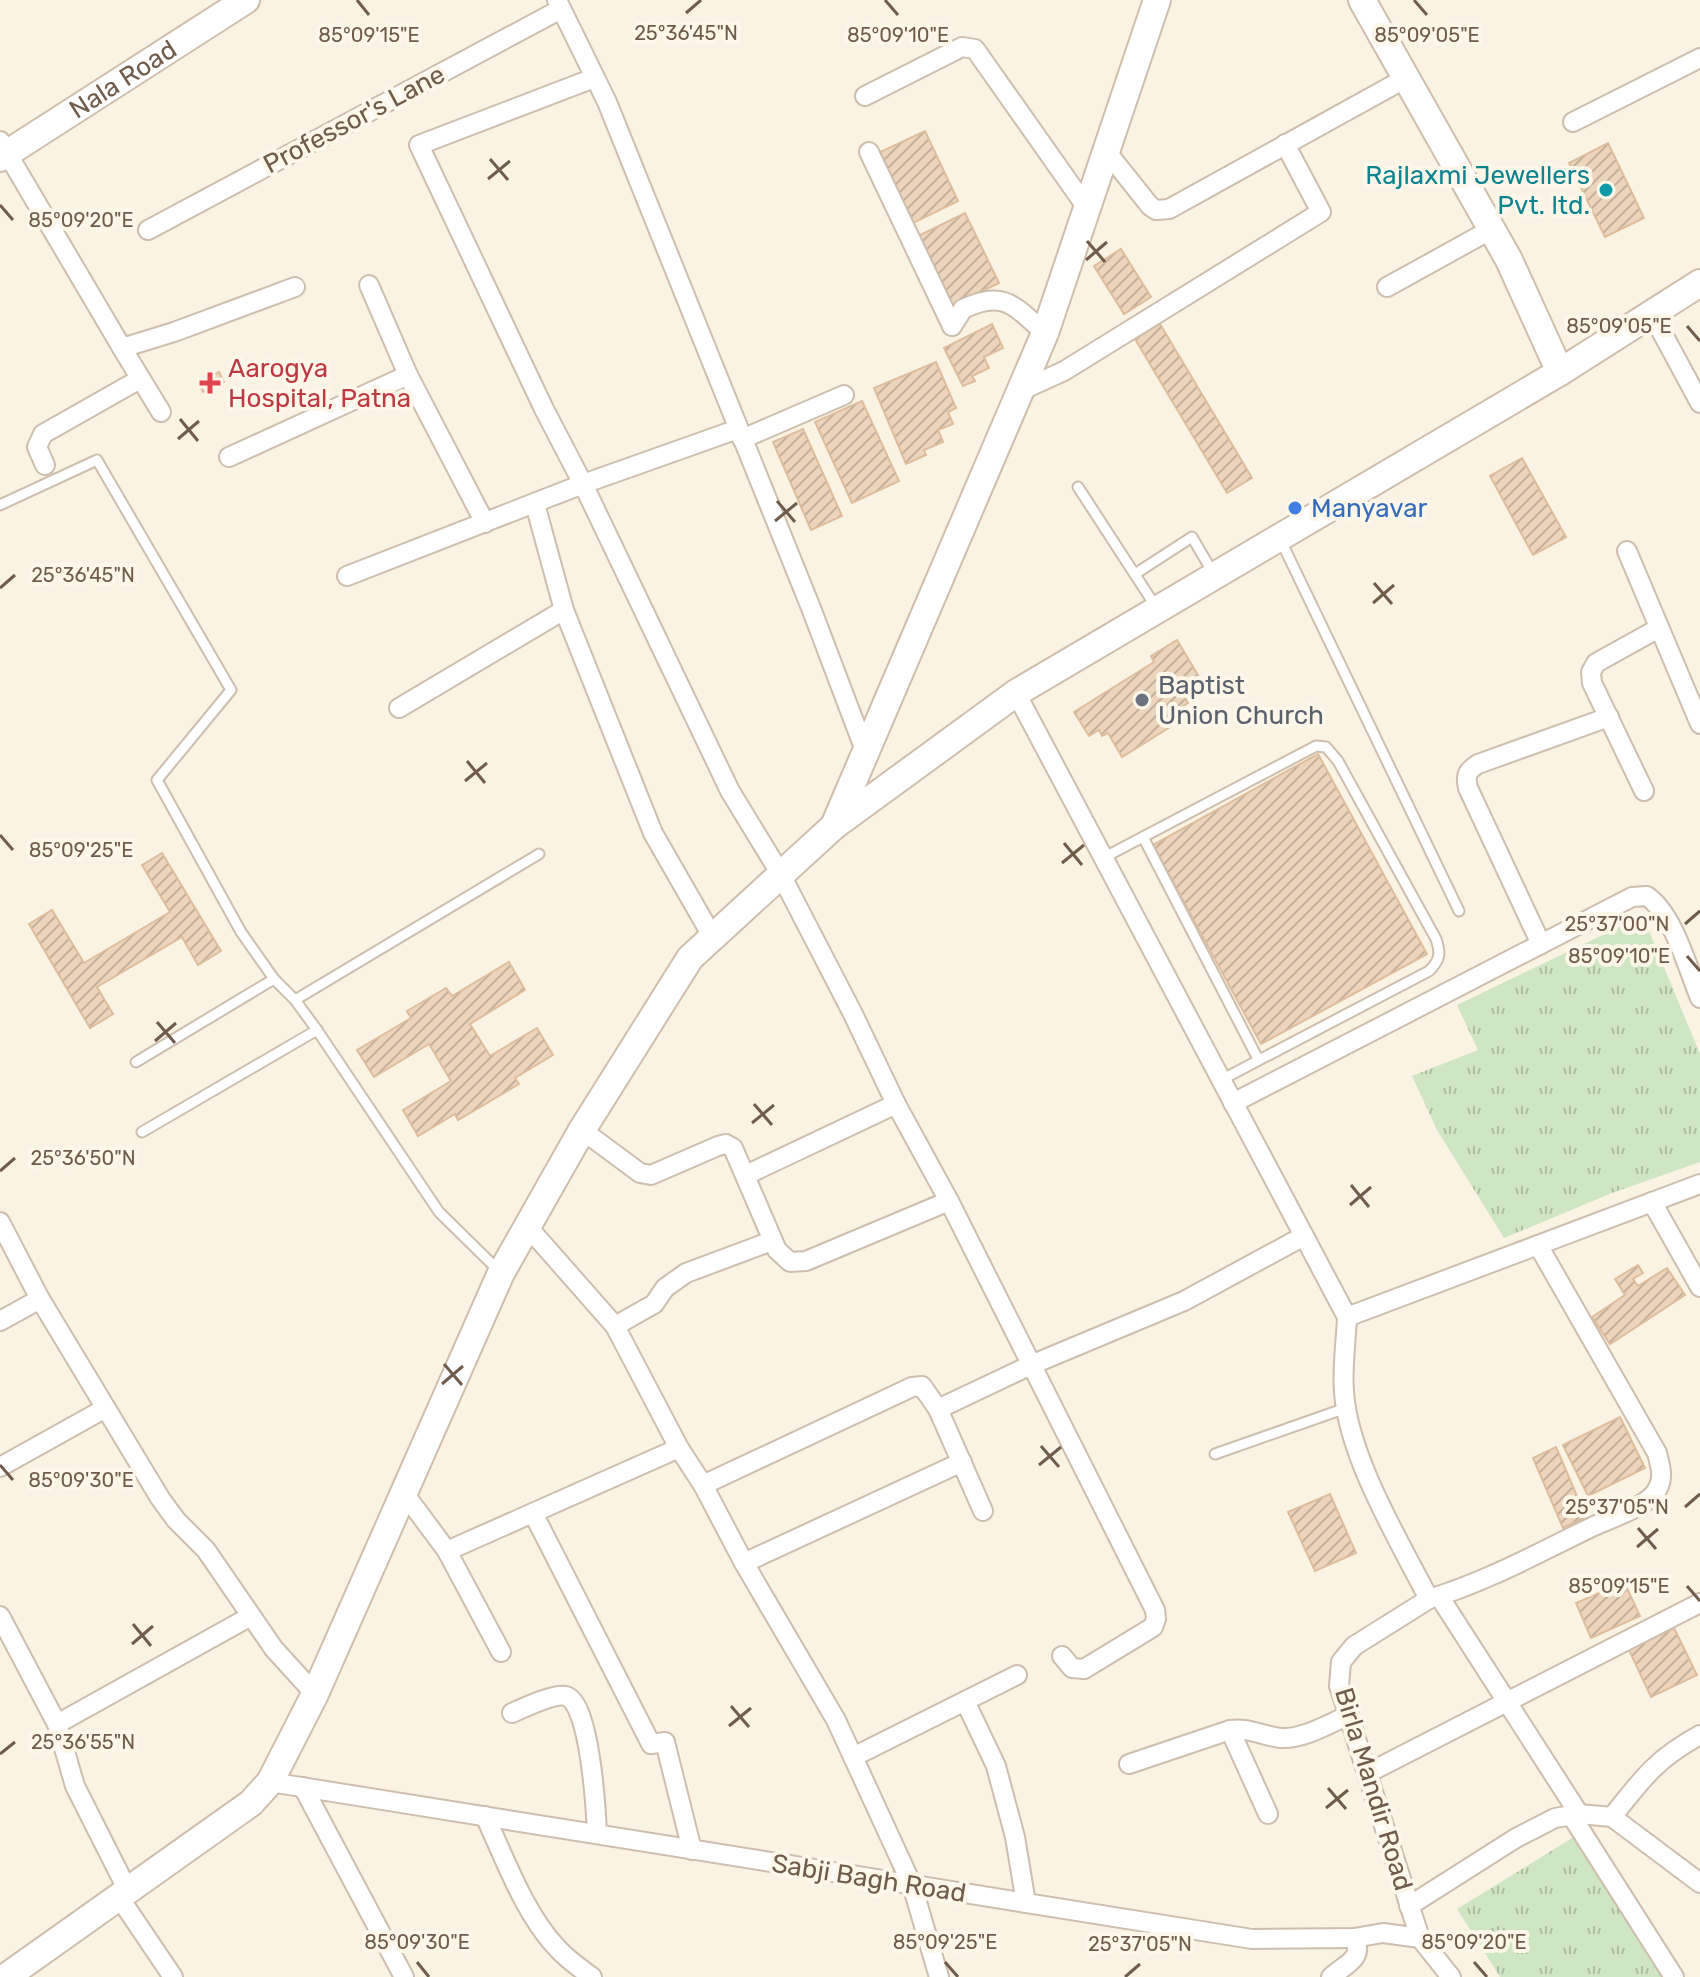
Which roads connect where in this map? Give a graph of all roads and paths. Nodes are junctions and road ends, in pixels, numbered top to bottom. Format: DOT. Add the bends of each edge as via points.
graph roads {
  1 [pos="246,0"];
  2 [pos="1157,0"];
  3 [pos="1362,0"];
  4 [pos="559,4"];
  5 [pos="1700,58"];
  6 [pos="594,78"];
  7 [pos="1406,78"];
  8 [pos="865,96"];
  9 [pos="1573,122"];
  10 [pos="1285,144"];
  11 [pos="3,151"];
  12 [pos="869,152"];
  13 [pos="1107,152"];
  14 [pos="1087,208"];
  15 [pos="1492,229"];
  16 [pos="148,230"];
  17 [pos="1700,283"];
  18 [pos="369,285"];
  19 [pos="295,287"];
  20 [pos="1387,287"];
  21 [pos="1652,314"];
  22 [pos="1045,333"];
  23 [pos="122,348"];
  24 [pos="1560,372"];
  25 [pos="408,375"];
  26 [pos="140,379"];
  27 [pos="1020,391"];
  28 [pos="844,395"];
  29 [pos="1700,403"];
  30 [pos="161,412"];
  31 [pos="740,434"];
  32 [pos="229,457"];
  33 [pos="45,465"];
  34 [pos="583,484"];
  35 [pos="1078,487"];
  36 [pos="535,504"];
  37 [pos="0,505"];
  38 [pos="485,523"];
  39 [pos="1279,538"];
  40 [pos="1627,551"];
  41 [pos="1135,574"];
  42 [pos="347,576"];
  43 [pos="1215,576"];
  44 [pos="564,610"];
  45 [pos="1158,610"];
  46 [pos="1659,628"];
  47 [pos="1016,693"];
  48 [pos="399,708"];
  49 [pos="1609,717"];
  50 [pos="1700,724"];
  51 [pos="866,753"];
  52 [pos="1644,791"];
  53 [pos="834,826"];
  54 [pos="1143,837"];
  55 [pos="539,854"];
  56 [pos="1103,858"];
  57 [pos="780,873"];
  58 [pos="1459,911"];
  59 [pos="712,936"];
  60 [pos="1541,944"];
  61 [pos="274,979"];
  62 [pos="1700,998"];
  63 [pos="295,1000"];
  64 [pos="317,1030"];
  65 [pos="1258,1059"];
  66 [pos="136,1062"];
  67 [pos="1221,1080"];
  68 [pos="1233,1103"];
  69 [pos="896,1104"];
  70 [pos="582,1130"];
  71 [pos="142,1132"];
  72 [pos="746,1175"];
  73 [pos="1700,1184"];
  74 [pos="949,1201"];
  75 [pos="1652,1202"];
  76 [pos="0,1222"];
  77 [pos="527,1226"];
  78 [pos="1304,1236"];
  79 [pos="772,1241"];
  80 [pos="1538,1245"];
  81 [pos="501,1273"];
  82 [pos="1700,1287"];
  83 [pos="40,1299"];
  84 [pos="1347,1317"];
  85 [pos="0,1321"];
  86 [pos="615,1326"];
  87 [pos="1031,1365"];
  88 [pos="1346,1408"];
  89 [pos="104,1409"];
  90 [pos="938,1409"];
  91 [pos="679,1448"];
  92 [pos="1215,1454"];
  93 [pos="962,1462"];
  94 [pos="0,1467"];
  95 [pos="703,1485"];
  96 [pos="404,1493"];
  97 [pos="983,1511"];
  98 [pos="533,1513"];
  99 [pos="447,1551"];
  100 [pos="744,1563"];
  101 [pos="1434,1597"];
  102 [pos="1700,1603"];
  103 [pos="0,1616"];
  104 [pos="251,1616"];
  105 [pos="501,1652"];
  106 [pos="1062,1656"];
  107 [pos="1017,1675"];
  108 [pos="315,1694"];
  109 [pos="965,1701"];
  110 [pos="1507,1702"];
  111 [pos="512,1713"];
  112 [pos="1349,1715"];
  113 [pos="57,1724"];
  114 [pos="1230,1730"];
  115 [pos="1700,1735"];
  116 [pos="853,1757"];
  117 [pos="1129,1764"];
  118 [pos="1368,1773"];
  119 [pos="270,1782"];
  120 [pos="303,1787"];
  121 [pos="1268,1814"];
  122 [pos="1575,1815"];
  123 [pos="485,1816"];
  124 [pos="1612,1817"];
  125 [pos="597,1834"];
  126 [pos="692,1850"];
  127 [pos="1700,1883"];
  128 [pos="912,1885"];
  129 [pos="123,1894"];
  130 [pos="1026,1903"];
  131 [pos="1409,1906"];
  132 [pos="1354,1938"];
  133 [pos="1420,1938"];
  134 [pos="401,1976"];
  135 [pos="6,1977"];
  136 [pos="173,1977"];
  137 [pos="592,1977"];
  138 [pos="939,1977"];
  139 [pos="1331,1977"];
  140 [pos="1451,1977"];
  141 [pos="1674,1977"];
  1 -- 11 [label="main road, Nala Road"];
  2 -- 13 [label="main road"];
  3 -- 7 [label="main road"];
  4 -- 6 [label="street"];
  4 -- 16 [label="street, Professor's Lane"];
  5 -- 9 [label="street"];
  6 -- 31 [label="street"];
  6 -- 34 [label="street" via="419,145"];
  7 -- 10 [label="street"];
  7 -- 15 [label="main road"];
  8 -- 14 [label="street" via="962,47 975,49"];
  10 -- 13 [label="street" via="1162,211 1150,206"];
  10 -- 27 [label="street" via="1321,212 1064,371"];
  11 -- 23 [label="street"];
  12 -- 22 [label="street" via="952,326 963,309 1002,299"];
  13 -- 14 [label="main road"];
  14 -- 22 [label="main road"];
  15 -- 20 [label="street"];
  15 -- 24 [label="main road"];
  17 -- 21 [label="main road"];
  18 -- 25 [label="street"];
  19 -- 23 [label="street"];
  21 -- 24 [label="main road"];
  21 -- 29 [label="street"];
  22 -- 27 [label="main road"];
  23 -- 26 [label="street"];
  24 -- 39 [label="main road"];
  25 -- 32 [label="street"];
  25 -- 38 [label="street"];
  26 -- 30 [label="street"];
  26 -- 33 [label="street" via="43,434 37,447"];
  27 -- 51 [label="main road"];
  28 -- 31 [label="street"];
  31 -- 34 [label="street"];
  31 -- 51 [label="street"];
  34 -- 36 [label="street"];
  34 -- 57 [label="street" via="730,791"];
  35 -- 41 [label="lane"];
  36 -- 38 [label="street"];
  36 -- 44 [label="street"];
  37 -- 61 [label="lane" via="97,460 231,690 157,780 241,932"];
  38 -- 42 [label="street"];
  39 -- 43 [label="main road"];
  39 -- 58 [label="lane"];
  40 -- 46 [label="street"];
  41 -- 43 [label="lane" via="1192,537"];
  41 -- 45 [label="lane"];
  43 -- 45 [label="main road"];
  44 -- 48 [label="street"];
  44 -- 59 [label="street" via="653,833"];
  45 -- 47 [label="main road"];
  46 -- 49 [label="street" via="1596,663 1592,683"];
  46 -- 50 [label="street"];
  47 -- 53 [label="main road"];
  47 -- 56 [label="street"];
  49 -- 52 [label="street"];
  49 -- 60 [label="street" via="1478,764 1466,777"];
  51 -- 53 [label="main road"];
  53 -- 57 [label="main road"];
  54 -- 56 [label="lane"];
  54 -- 65 [label="lane"];
  54 -- 65 [label="lane" via="1316,746 1326,747 1436,939 1441,952 1429,971"];
  55 -- 63 [label="lane"];
  56 -- 67 [label="street"];
  57 -- 59 [label="main road"];
  57 -- 69 [label="street"];
  59 -- 70 [label="main road" via="673,982"];
  60 -- 62 [label="street" via="1632,897 1647,896 1668,919"];
  60 -- 68 [label="street"];
  61 -- 63 [label="lane"];
  61 -- 66 [label="lane"];
  63 -- 64 [label="lane"];
  64 -- 71 [label="lane"];
  64 -- 81 [label="lane" via="439,1212"];
  65 -- 67 [label="lane"];
  67 -- 68 [label="street"];
  68 -- 78 [label="street"];
  69 -- 72 [label="street"];
  69 -- 74 [label="street"];
  70 -- 72 [label="street" via="640,1173 668,1170 726,1144 738,1155"];
  70 -- 77 [label="main road"];
  72 -- 79 [label="street"];
  73 -- 75 [label="street"];
  74 -- 79 [label="street" via="806,1261 790,1262"];
  74 -- 87 [label="street"];
  75 -- 80 [label="street"];
  75 -- 82 [label="street"];
  76 -- 83 [label="street"];
  77 -- 81 [label="main road"];
  77 -- 86 [label="street"];
  78 -- 84 [label="street"];
  78 -- 87 [label="street" via="1184,1301"];
  79 -- 86 [label="street" via="686,1273 654,1304"];
  80 -- 84 [label="street"];
  80 -- 101 [label="street" via="1657,1453 1660,1485 1652,1497 1614,1517"];
  81 -- 96 [label="main road"];
  83 -- 85 [label="street"];
  83 -- 89 [label="street"];
  84 -- 88 [label="street"];
  86 -- 91 [label="street"];
  87 -- 90 [label="street"];
  87 -- 106 [label="street" via="1156,1619 1144,1634 1084,1669 1072,1668"];
  88 -- 92 [label="lane"];
  88 -- 101 [label="street" via="1359,1457"];
  89 -- 94 [label="street"];
  89 -- 104 [label="street" via="160,1498 206,1550"];
  90 -- 93 [label="street"];
  90 -- 95 [label="street" via="922,1386 912,1387"];
  91 -- 95 [label="street"];
  91 -- 98 [label="street"];
  93 -- 97 [label="street"];
  93 -- 100 [label="street"];
  95 -- 100 [label="street"];
  96 -- 99 [label="street"];
  96 -- 108 [label="main road"];
  98 -- 99 [label="street"];
  98 -- 126 [label="street" via="651,1744 665,1742"];
  99 -- 105 [label="street"];
  100 -- 116 [label="street"];
  101 -- 110 [label="street"];
  101 -- 112 [label="street, Birla Mandir Road" via="1354,1646 1341,1662 1339,1686"];
  102 -- 110 [label="street"];
  103 -- 113 [label="street"];
  104 -- 108 [label="street"];
  104 -- 113 [label="street"];
  107 -- 109 [label="street"];
  108 -- 119 [label="main road"];
  109 -- 116 [label="street"];
  109 -- 130 [label="street" via="996,1766"];
  110 -- 118 [label="street"];
  110 -- 122 [label="street"];
  111 -- 125 [label="street" via="561,1695 570,1697 592,1768"];
  112 -- 114 [label="street" via="1285,1738 1245,1728"];
  112 -- 118 [label="street, Birla Mandir Road"];
  113 -- 129 [label="street" via="75,1786"];
  114 -- 117 [label="street"];
  114 -- 121 [label="street"];
  115 -- 124 [label="street" via="1649,1769"];
  116 -- 128 [label="street"];
  118 -- 131 [label="street, Birla Mandir Road"];
  119 -- 120 [label="street, Sabji Bagh Road"];
  119 -- 129 [label="main road" via="251,1803"];
  120 -- 123 [label="street, Sabji Bagh Road"];
  120 -- 134 [label="street"];
  122 -- 124 [label="street"];
  122 -- 131 [label="street" via="1555,1818 1516,1838"];
  122 -- 141 [label="street"];
  123 -- 125 [label="street, Sabji Bagh Road"];
  123 -- 137 [label="street" via="546,1936"];
  124 -- 127 [label="street"];
  125 -- 126 [label="street, Sabji Bagh Road"];
  126 -- 128 [label="street, Sabji Bagh Road"];
  128 -- 130 [label="street, Sabji Bagh Road"];
  128 -- 138 [label="street"];
  129 -- 135 [label="main road"];
  129 -- 136 [label="street"];
  130 -- 132 [label="street, Sabji Bagh Road" via="1252,1939"];
  131 -- 133 [label="street, Birla Mandir Road"];
  132 -- 133 [label="street, Sabji Bagh Road" via="1383,1933"];
  132 -- 139 [label="street" via="1357,1955"];
  133 -- 140 [label="street"];
}
